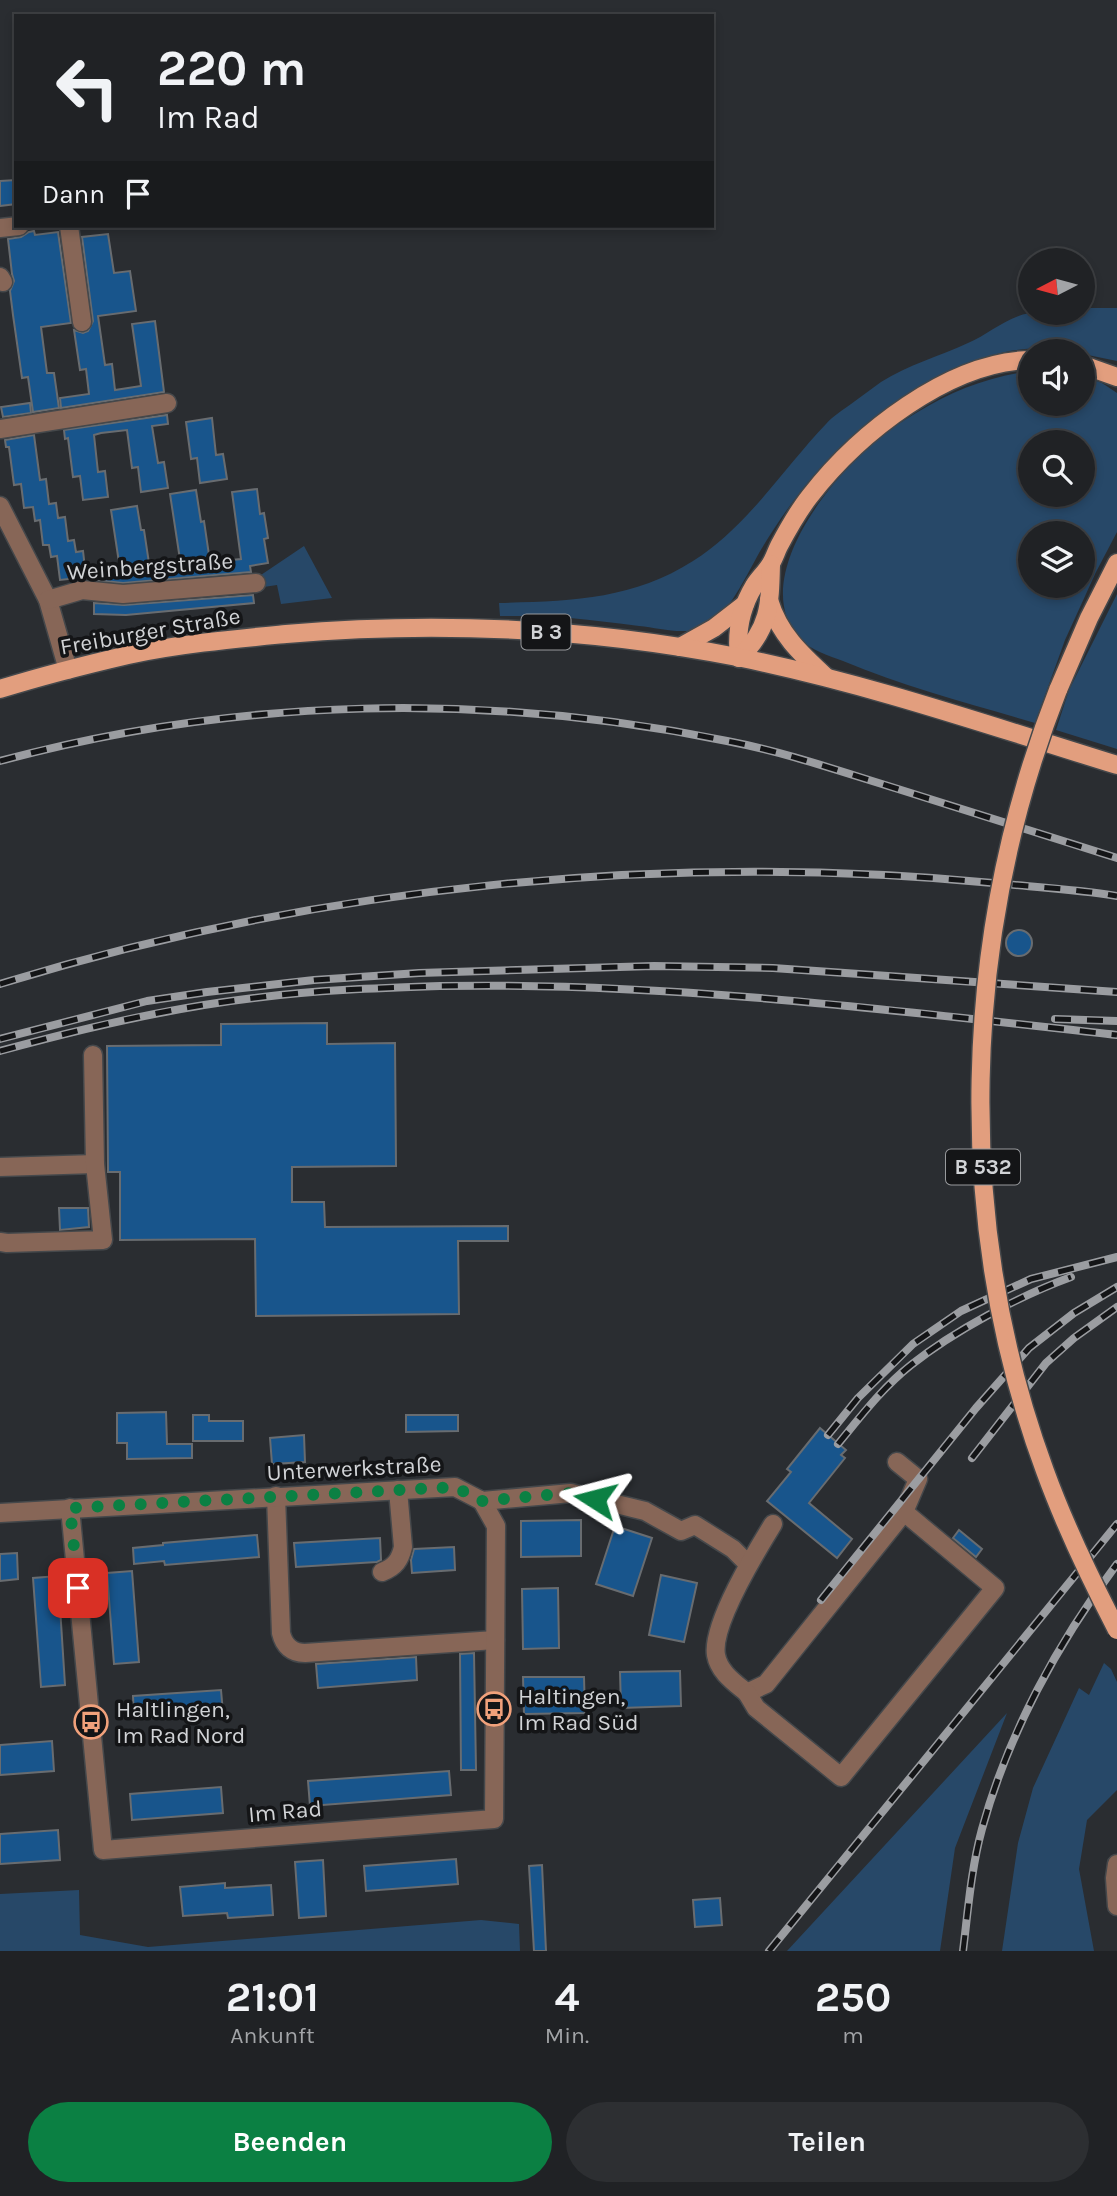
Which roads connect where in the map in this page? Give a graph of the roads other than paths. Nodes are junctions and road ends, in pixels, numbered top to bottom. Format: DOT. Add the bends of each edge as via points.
graph roads {
  1 [pos="69,228"];
  2 [pos="82,322"];
  3 [pos="1018,360"];
  4 [pos="1095,369"];
  5 [pos="1117,377"];
  6 [pos="167,403"];
  7 [pos="0,429"];
  8 [pos="0,506"];
  9 [pos="1117,563"];
  10 [pos="771,564"];
  11 [pos="256,583"];
  12 [pos="48,600"];
  13 [pos="769,600"];
  14 [pos="745,604"];
  15 [pos="680,647"];
  16 [pos="739,658"];
  17 [pos="68,670"];
  18 [pos="827,678"];
  19 [pos="0,689"];
  20 [pos="1117,765"];
  21 [pos="93,1055"];
  22 [pos="95,1164"];
  23 [pos="0,1167"];
  24 [pos="0,1242"];
  25 [pos="897,1462"];
  26 [pos="398,1490"];
  27 [pos="276,1496"];
  28 [pos="482,1501"];
  29 [pos="70,1508"];
  30 [pos="904,1512"];
  31 [pos="0,1513"];
  32 [pos="773,1524"];
  33 [pos="748,1564"];
  34 [pos="382,1572"];
  35 [pos="1117,1630"];
  36 [pos="495,1640"];
  37 [pos="747,1693"];
  38 [pos="1117,1864"];
  39 [pos="1117,1906"];
  1 -- 2 [label="street"];
  3 -- 10 [label="main road" via="961,377 880,425 810,496"];
  4 -- 5 [label="main road"];
  6 -- 7 [label="street"];
  8 -- 12 [label="street, Weinbergstraße"];
  9 -- 35 [label="main road, B 532, bridge" via="1047,717 1019,809 992,936 981,1104 988,1228 1002,1314 1031,1427 1074,1541"];
  10 -- 13 [label="main road"];
  10 -- 14 [label="main road"];
  11 -- 12 [label="street, Weinbergstraße" via="123,594 82,590"];
  12 -- 17 [label="street, Weinbergstraße"];
  13 -- 16 [label="main road" via="759,636"];
  13 -- 18 [label="main road" via="783,634"];
  14 -- 15 [label="main road"];
  14 -- 16 [label="main road" via="737,635"];
  15 -- 16 [label="main road, B 3"];
  15 -- 17 [label="main road, Freiburger Straße / B 3" via="591,635 410,628 246,638"];
  16 -- 18 [label="main road, B 3"];
  17 -- 19 [label="main road, Freiburger Straße / B 3"];
  18 -- 20 [label="main road, B 3"];
  21 -- 22 [label="street"];
  22 -- 23 [label="street"];
  22 -- 24 [label="street" via="103,1240"];
  25 -- 30 [label="street" via="918,1479"];
  26 -- 27 [label="street, Unterwerkstraße"];
  26 -- 28 [label="street, Unterwerkstraße" via="455,1487"];
  26 -- 34 [label="street" via="403,1547 397,1563"];
  27 -- 29 [label="street, Unterwerkstraße"];
  27 -- 36 [label="street" via="281,1633 292,1650 305,1653"];
  28 -- 33 [label="street, Unterwerkstraße" via="570,1493 645,1511 681,1531 695,1525"];
  28 -- 36 [label="street, Im Rad" via="496,1526"];
  29 -- 31 [label="street, Unterwerkstraße"];
  29 -- 36 [label="street, Im Rad" via="103,1850 494,1819"];
  30 -- 37 [label="street" via="766,1684"];
  30 -- 37 [label="street" via="995,1587 841,1777 755,1708"];
  32 -- 33 [label="street"];
  33 -- 37 [label="street" via="722,1623 715,1653 722,1671"];
  38 -- 39 [label="street"];
}
